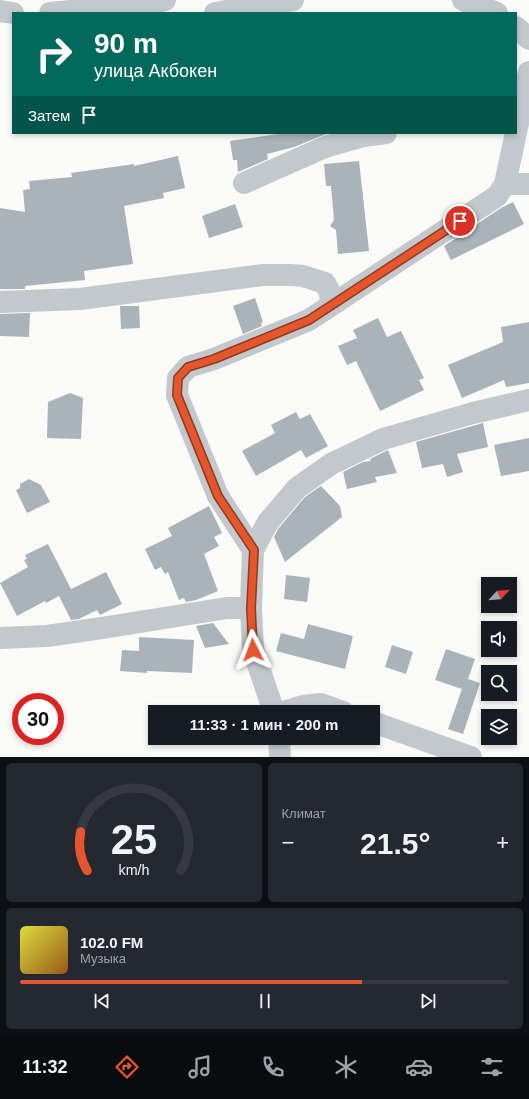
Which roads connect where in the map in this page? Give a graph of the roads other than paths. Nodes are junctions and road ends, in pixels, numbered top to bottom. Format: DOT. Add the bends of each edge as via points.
graph roads {
  1 [pos="293,0"];
  2 [pos="463,0"];
  3 [pos="159,1"];
  4 [pos="0,11"];
  5 [pos="59,12"];
  6 [pos="175,12"];
  7 [pos="221,12"];
  8 [pos="494,12"];
  9 [pos="12,14"];
  10 [pos="517,28"];
  11 [pos="529,39"];
  12 [pos="529,72"];
  13 [pos="517,107"];
  14 [pos="379,134"];
  15 [pos="508,134"];
  16 [pos="244,183"];
  17 [pos="506,184"];
  18 [pos="529,184"];
  19 [pos="0,302"];
  20 [pos="331,305"];
  21 [pos="529,400"];
  22 [pos="254,550"];
  23 [pos="251,608"];
  24 [pos="0,638"];
  25 [pos="272,705"];
  26 [pos="312,705"];
  27 [pos="323,705"];
  28 [pos="380,724"];
  29 [pos="279,745"];
  30 [pos="280,757"];
  31 [pos="471,757"];
  1 -- 7 [label="street"];
  2 -- 8 [label="street"];
  3 -- 5 [label="street"];
  3 -- 6 [label="street"];
  4 -- 9 [label="street"];
  10 -- 11 [label="street"];
  12 -- 13 [label="street"];
  14 -- 16 [label="street" via="325,147"];
  15 -- 17 [label="street"];
  17 -- 18 [label="street"];
  17 -- 20 [label="street" via="497,196"];
  19 -- 20 [label="street" via="80,299 263,275 290,275 325,283 330,293"];
  20 -- 22 [label="street" via="309,320 188,367 178,378 177,395 218,496"];
  21 -- 22 [label="street" via="383,439 331,464 297,488 268,522"];
  22 -- 23 [label="street"];
  23 -- 24 [label="street" via="227,608 47,636"];
  23 -- 25 [label="street" via="253,650"];
  26 -- 27 [label="street"];
  28 -- 31 [label="street"];
  29 -- 30 [label="street"];
}
